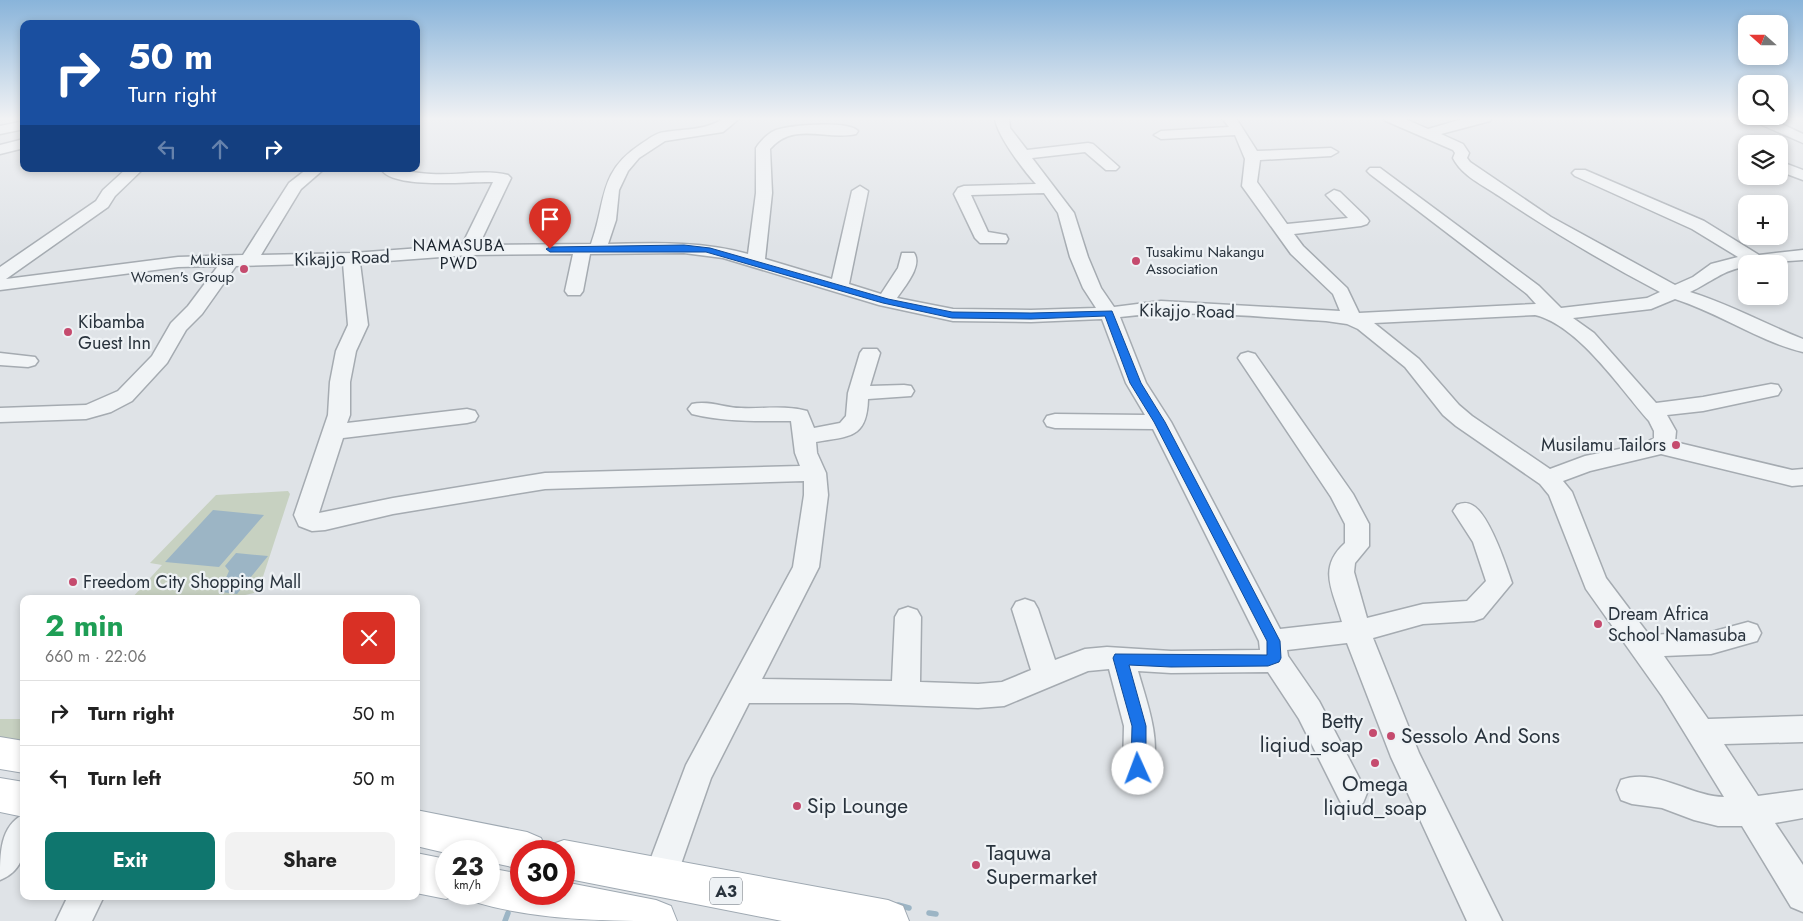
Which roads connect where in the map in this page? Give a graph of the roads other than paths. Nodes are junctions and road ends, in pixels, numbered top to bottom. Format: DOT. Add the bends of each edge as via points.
graph roads {
  1 [pos="629,161"];
  2 [pos="763,161"];
  3 [pos="1025,161"];
  4 [pos="1104,161"];
  5 [pos="1252,161"];
  6 [pos="1462,161"];
  7 [pos="1111,167"];
  8 [pos="1788,169"];
  9 [pos="1375,171"];
  10 [pos="131,172"];
  11 [pos="312,172"];
  12 [pos="394,172"];
  13 [pos="1580,173"];
  14 [pos="1803,175"];
  15 [pos="1048,188"];
  16 [pos="860,191"];
  17 [pos="1334,195"];
  18 [pos="1282,230"];
  19 [pos="1000,239"];
  20 [pos="468,250"];
  21 [pos="590,250"];
  22 [pos="1747,255"];
  23 [pos="1803,255"];
  24 [pos="908,257"];
  25 [pos="1788,257"];
  26 [pos="353,258"];
  27 [pos="249,260"];
  28 [pos="229,262"];
  29 [pos="756,262"];
  30 [pos="1738,264"];
  31 [pos="0,274"];
  32 [pos="0,285"];
  33 [pos="840,286"];
  34 [pos="574,291"];
  35 [pos="1676,293"];
  36 [pos="886,301"];
  37 [pos="1109,313"];
  38 [pos="1556,314"];
  39 [pos="1352,319"];
  40 [pos="1803,326"];
  41 [pos="1781,337"];
  42 [pos="1803,346"];
  43 [pos="870,353"];
  44 [pos="1248,358"];
  45 [pos="0,359"];
  46 [pos="28,361"];
  47 [pos="1771,390"];
  48 [pos="904,391"];
  49 [pos="858,393"];
  50 [pos="699,409"];
  51 [pos="1651,410"];
  52 [pos="0,415"];
  53 [pos="468,416"];
  54 [pos="1055,421"];
  55 [pos="1160,422"];
  56 [pos="334,432"];
  57 [pos="804,437"];
  58 [pos="1660,446"];
  59 [pos="815,473"];
  60 [pos="1803,477"];
  61 [pos="1548,478"];
  62 [pos="1465,511"];
  63 [pos="1025,610"];
  64 [pos="908,617"];
  65 [pos="1357,631"];
  66 [pos="1748,633"];
  67 [pos="1643,646"];
  68 [pos="1274,650"];
  69 [pos="1120,658"];
  70 [pos="1046,675"];
  71 [pos="742,690"];
  72 [pos="906,693"];
  73 [pos="1803,729"];
  74 [pos="1700,732"];
  75 [pos="0,752"];
  76 [pos="20,756"];
  77 [pos="1138,769"];
  78 [pos="1632,790"];
  79 [pos="1352,793"];
  80 [pos="0,795"];
  81 [pos="20,799"];
  82 [pos="1803,804"];
  83 [pos="20,806"];
  84 [pos="0,807"];
  85 [pos="1751,812"];
  86 [pos="420,829"];
  87 [pos="20,835"];
  88 [pos="510,847"];
  89 [pos="575,861"];
  90 [pos="0,864"];
  91 [pos="420,874"];
  92 [pos="435,877"];
  93 [pos="660,878"];
  94 [pos="500,890"];
  95 [pos="1803,895"];
  96 [pos="85,900"];
  97 [pos="74,921"];
  98 [pos="656,921"];
  99 [pos="888,921"];
  100 [pos="1485,921"];
  1 -- 21 [label="street" via="611,190 608,220"];
  2 -- 29 [label="street" via="764,193"];
  3 -- 15 [label="street"];
  4 -- 7 [label="street"];
  5 -- 18 [label="street" via="1250,186"];
  6 -- 35 [label="street" via="1545,220"];
  8 -- 14 [label="street"];
  9 -- 38 [label="street" via="1533,290"];
  10 -- 31 [label="street" via="102,204"];
  11 -- 27 [label="street" via="289,194"];
  12 -- 20 [label="street" via="435,181 503,178"];
  13 -- 22 [label="street" via="1652,202"];
  15 -- 19 [label="street" via="964,191 962,194 981,234 986,238"];
  15 -- 37 [label="street" via="1066,213 1092,288"];
  16 -- 33 [label="street"];
  17 -- 18 [label="street" via="1361,221"];
  18 -- 39 [label="street" via="1296,250 1341,292"];
  20 -- 21 [label="street, Kikajjo Road"];
  20 -- 26 [label="street, Kikajjo Road"];
  21 -- 29 [label="street, Kikajjo Road" via="691,248"];
  21 -- 34 [label="street"];
  23 -- 25 [label="street, Kikajjo Road"];
  24 -- 36 [label="street" via="907,268"];
  26 -- 27 [label="street, Kikajjo Road"];
  26 -- 56 [label="street" via="351,265 358,326 346,351"];
  27 -- 28 [label="street, Kikajjo Road"];
  28 -- 32 [label="street, Kikajjo Road" via="155,264"];
  28 -- 52 [label="street" via="178,328 160,359 125,396 86,412"];
  29 -- 33 [label="street, Kikajjo Road"];
  30 -- 35 [label="street, Kikajjo Road" via="1717,268"];
  33 -- 36 [label="street, Kikajjo Road"];
  35 -- 38 [label="street, Kikajjo Road" via="1636,306"];
  35 -- 41 [label="street" via="1707,303"];
  36 -- 37 [label="street, Kikajjo Road" via="964,316"];
  37 -- 39 [label="street, Kikajjo Road" via="1161,307"];
  37 -- 55 [label="street" via="1136,383"];
  38 -- 39 [label="street, Kikajjo Road" via="1519,309"];
  38 -- 51 [label="street" via="1587,338"];
  39 -- 61 [label="street" via="1412,363 1464,421"];
  40 -- 41 [label="street"];
  41 -- 42 [label="street"];
  43 -- 49 [label="street"];
  44 -- 65 [label="street" via="1341,494 1357,524 1357,546 1343,559 1341,572"];
  45 -- 46 [label="street"];
  47 -- 51 [label="street" via="1703,404"];
  48 -- 49 [label="street"];
  49 -- 57 [label="street" via="857,418 847,429"];
  50 -- 57 [label="street" via="740,415 796,414 801,418"];
  51 -- 58 [label="street" via="1665,431 1665,441"];
  53 -- 56 [label="street"];
  54 -- 55 [label="street"];
  55 -- 68 [label="street"];
  56 -- 59 [label="street" via="306,515 312,522 545,481"];
  57 -- 59 [label="street" via="806,453"];
  58 -- 60 [label="street" via="1792,478"];
  58 -- 61 [label="street" via="1585,464"];
  59 -- 71 [label="street" via="816,506 806,567"];
  61 -- 67 [label="street" via="1560,492 1595,582"];
  62 -- 65 [label="street" via="1485,540 1499,583 1474,611 1423,614"];
  63 -- 70 [label="street"];
  64 -- 72 [label="street"];
  65 -- 68 [label="street"];
  65 -- 100 [label="street" via="1406,757"];
  66 -- 67 [label="street" via="1712,643"];
  67 -- 74 [label="street"];
  68 -- 69 [label="street" via="1244,662"];
  68 -- 79 [label="street"];
  69 -- 70 [label="street" via="1085,660"];
  69 -- 77 [label="street" via="1139,726"];
  70 -- 72 [label="street" via="1004,694"];
  71 -- 72 [label="street"];
  71 -- 93 [label="street" via="697,775"];
  73 -- 74 [label="street"];
  74 -- 85 [label="street"];
  75 -- 76 [label="main road"];
  78 -- 85 [label="street" via="1663,794 1718,811"];
  80 -- 81 [label="main road"];
  82 -- 85 [label="street"];
  83 -- 84 [label="street"];
  85 -- 95 [label="street"];
  86 -- 88 [label="main road"];
  87 -- 90 [label="street"];
  89 -- 93 [label="main road, A3"];
  91 -- 92 [label="main road"];
  93 -- 99 [label="main road, A3"];
  94 -- 98 [label="main road"];
  96 -- 97 [label="street"];
}
